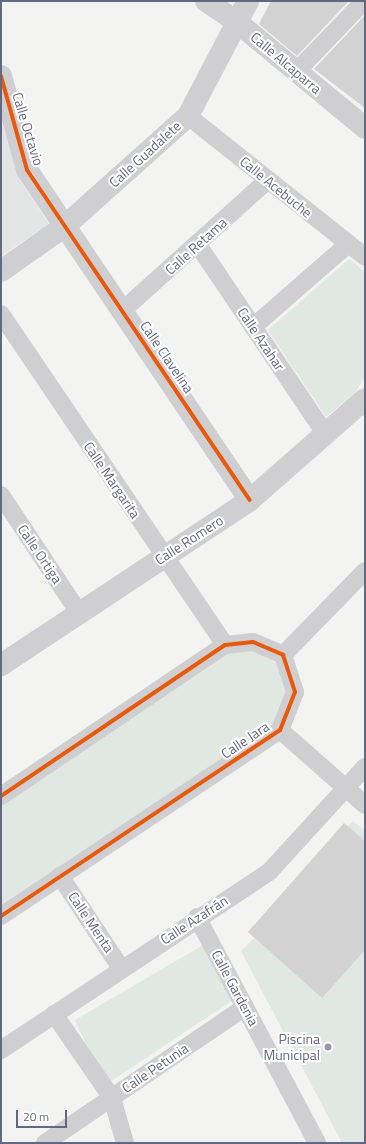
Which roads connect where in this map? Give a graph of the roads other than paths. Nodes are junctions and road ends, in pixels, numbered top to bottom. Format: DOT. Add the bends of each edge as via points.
graph roads {
  1 [pos="206,1"];
  2 [pos="248,1"];
  3 [pos="364,1"];
  4 [pos="237,22"];
  5 [pos="296,72"];
  6 [pos="1,76"];
  7 [pos="188,116"];
  8 [pos="365,128"];
  9 [pos="268,180"];
  10 [pos="65,226"];
  11 [pos="348,244"];
  12 [pos="198,245"];
  13 [pos="365,257"];
  14 [pos="1,271"];
  15 [pos="122,310"];
  16 [pos="1,314"];
  17 [pos="253,327"];
  18 [pos="365,399"];
  19 [pos="325,433"];
  20 [pos="1,496"];
  21 [pos="250,500"];
  22 [pos="163,557"];
  23 [pos="365,571"];
  24 [pos="80,613"];
  25 [pos="225,645"];
  26 [pos="283,655"];
  27 [pos="1,665"];
  28 [pos="280,730"];
  29 [pos="365,767"];
  30 [pos="347,789"];
  31 [pos="2,793"];
  32 [pos="365,805"];
  33 [pos="60,876"];
  34 [pos="1,916"];
  35 [pos="198,917"];
  36 [pos="121,968"];
  37 [pos="245,1007"];
  38 [pos="54,1014"];
  39 [pos="1,1050"];
  40 [pos="112,1098"];
  41 [pos="45,1143"];
  42 [pos="125,1143"];
  43 [pos="317,1143"];
  1 -- 4 [label="street, Calle Alcaparra"];
  2 -- 4 [label="street, Calle Guadalete"];
  3 -- 5 [label="street"];
  4 -- 5 [label="street, Calle Alcaparra"];
  4 -- 7 [label="street, Calle Guadalete"];
  5 -- 8 [label="street, Calle Alcaparra"];
  6 -- 10 [label="street, Calle Octavio" via="27,170"];
  7 -- 9 [label="street, Calle Acebuche"];
  7 -- 10 [label="street, Calle Guadalete"];
  9 -- 11 [label="street, Calle Acebuche"];
  9 -- 12 [label="street, Calle Retama"];
  10 -- 14 [label="street, Calle Guadalete"];
  10 -- 15 [label="street, Calle Clavelina"];
  11 -- 13 [label="street, Calle Acebuche"];
  11 -- 17 [label="street"];
  12 -- 15 [label="street, Calle Retama"];
  12 -- 17 [label="street, Calle Azahar"];
  15 -- 21 [label="street, Calle Clavelina"];
  16 -- 22 [label="street, Calle Margarita"];
  17 -- 19 [label="street, Calle Azahar"];
  18 -- 19 [label="street, Calle Romero"];
  19 -- 21 [label="street, Calle Romero"];
  20 -- 24 [label="street, Calle Ortiga"];
  21 -- 22 [label="street, Calle Romero"];
  22 -- 24 [label="street, Calle Romero"];
  22 -- 25 [label="street, Calle Margarita"];
  23 -- 26 [label="street"];
  24 -- 27 [label="street, Calle Romero"];
  25 -- 26 [label="street" via="253,642"];
  25 -- 31 [label="street"];
  26 -- 28 [label="street, Calle Jara" via="295,692"];
  28 -- 30 [label="street"];
  28 -- 33 [label="street, Calle Jara"];
  29 -- 30 [label="street, Calle Azafrán"];
  30 -- 32 [label="street"];
  30 -- 35 [label="street, Calle Azafrán" via="270,870"];
  33 -- 34 [label="street, Calle Jara"];
  33 -- 36 [label="street, Calle Menta"];
  35 -- 36 [label="street, Calle Azafrán"];
  35 -- 37 [label="street, Calle Gardenia"];
  36 -- 38 [label="street, Calle Azafrán"];
  37 -- 40 [label="street, Calle Petunia"];
  37 -- 43 [label="street, Calle Gardenia"];
  38 -- 39 [label="street, Calle Azafrán"];
  38 -- 40 [label="street"];
  40 -- 41 [label="street, Calle Petunia"];
  40 -- 42 [label="street"];
}
